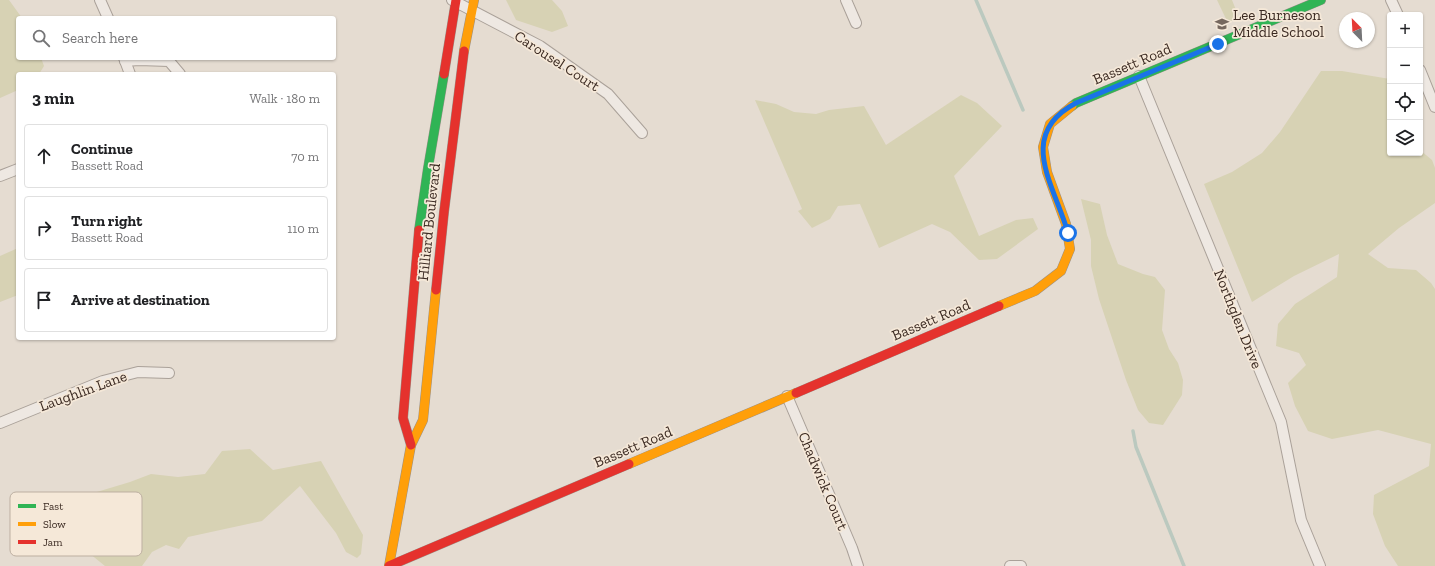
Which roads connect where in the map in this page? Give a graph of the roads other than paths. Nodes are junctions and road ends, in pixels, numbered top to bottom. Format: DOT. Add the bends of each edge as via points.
graph roads {
  1 [pos="100,0"];
  2 [pos="474,0"];
  3 [pos="846,0"];
  4 [pos="1321,0"];
  5 [pos="1391,0"];
  6 [pos="456,2"];
  7 [pos="472,11"];
  8 [pos="1397,12"];
  9 [pos="107,16"];
  10 [pos="856,23"];
  11 [pos="124,60"];
  12 [pos="139,60"];
  13 [pos="129,72"];
  14 [pos="178,72"];
  15 [pos="1139,76"];
  16 [pos="1423,77"];
  17 [pos="1435,107"];
  18 [pos="642,134"];
  19 [pos="16,170"];
  20 [pos="0,176"];
  21 [pos="168,372"];
  22 [pos="787,396"];
  23 [pos="0,423"];
  24 [pos="410,445"];
  25 [pos="389,566"];
  26 [pos="858,566"];
  27 [pos="1010,566"];
  28 [pos="1021,566"];
  29 [pos="1320,566"];
  1 -- 9 [label="street"];
  2 -- 7 [label="street, Hilliard Boulevard"];
  3 -- 10 [label="street"];
  4 -- 15 [label="street, Bassett Road"];
  5 -- 8 [label="street"];
  6 -- 7 [label="street, Carousel Court"];
  6 -- 24 [label="street, Hilliard Boulevard" via="428,168 418,247 403,418"];
  7 -- 18 [label="street, Carousel Court" via="540,46 608,94"];
  7 -- 24 [label="street, Hilliard Boulevard" via="464,49 444,212 423,420"];
  11 -- 13 [label="street"];
  12 -- 14 [label="street" via="169,61"];
  15 -- 22 [label="street, Bassett Road" via="1070,106 1056,117 1045,134 1042,144 1044,165 1070,243 1068,262 1062,272 1035,291"];
  15 -- 29 [label="street, Northglen Drive" via="1281,422 1301,520"];
  16 -- 17 [label="street"];
  19 -- 20 [label="street"];
  21 -- 23 [label="street, Laughlin Lane" via="138,372 102,381"];
  22 -- 25 [label="street, Bassett Road"];
  22 -- 26 [label="street, Chadwick Court"];
  24 -- 25 [label="street, Hilliard Boulevard"];
  27 -- 28 [label="street"];
}
